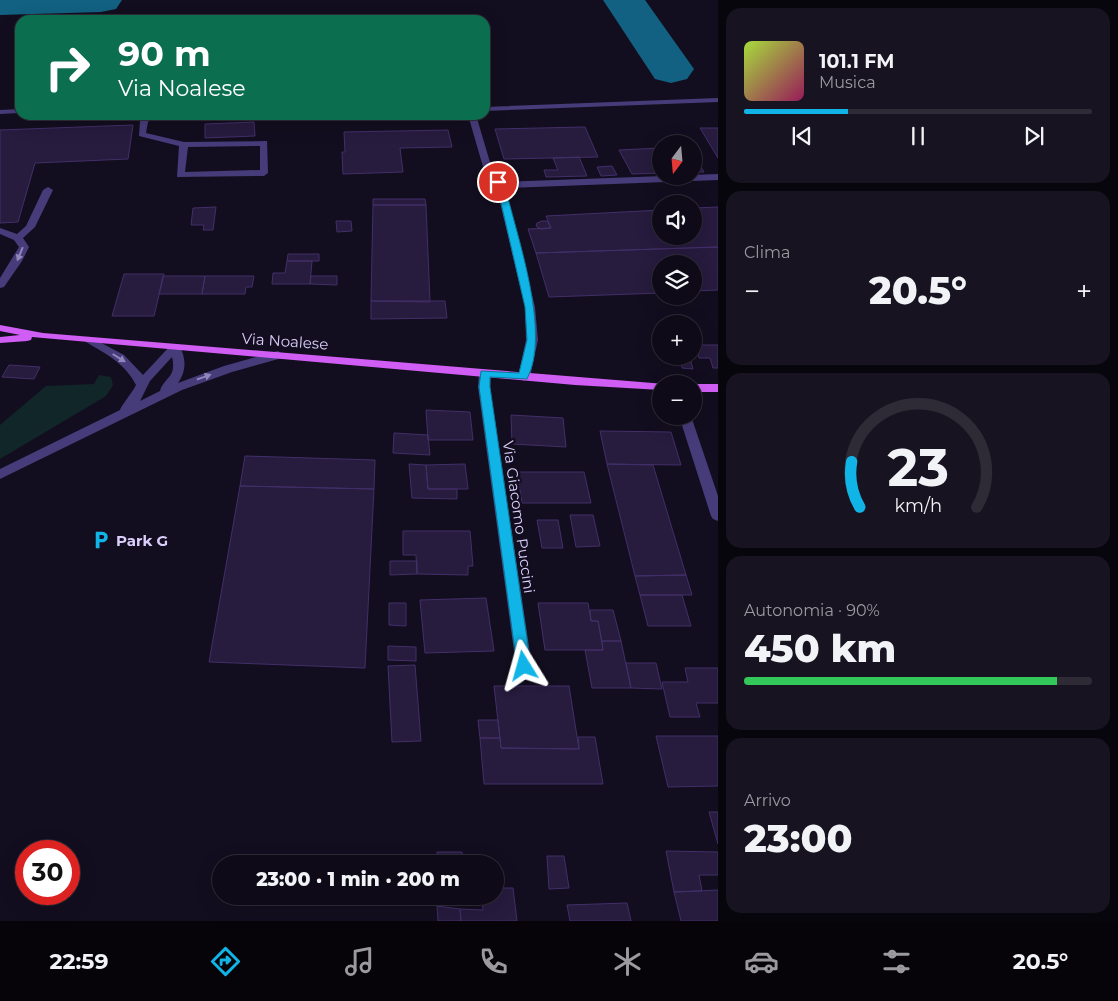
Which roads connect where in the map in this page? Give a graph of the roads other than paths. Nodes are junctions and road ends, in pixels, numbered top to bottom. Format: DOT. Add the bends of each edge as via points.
graph roads {
  1 [pos="718,100"];
  2 [pos="490,109"];
  3 [pos="0,112"];
  4 [pos="15,112"];
  5 [pos="145,120"];
  6 [pos="473,120"];
  7 [pos="184,145"];
  8 [pos="718,177"];
  9 [pos="501,185"];
  10 [pos="48,190"];
  11 [pos="0,231"];
  12 [pos="18,238"];
  13 [pos="0,285"];
  14 [pos="0,328"];
  15 [pos="43,336"];
  16 [pos="0,340"];
  17 [pos="90,340"];
  18 [pos="175,347"];
  19 [pos="278,355"];
  20 [pos="485,374"];
  21 [pos="524,377"];
  22 [pos="141,384"];
  23 [pos="652,385"];
  24 [pos="702,388"];
  25 [pos="718,388"];
  26 [pos="159,395"];
  27 [pos="120,413"];
  28 [pos="688,425"];
  29 [pos="0,474"];
  30 [pos="718,516"];
  31 [pos="524,666"];
  1 -- 2 [label="street"];
  3 -- 4 [label="street"];
  5 -- 7 [label="street" via="142,134"];
  6 -- 9 [label="street" via="488,170"];
  7 -- 7 [label="street" via="264,143 264,172 180,175"];
  8 -- 9 [label="street"];
  9 -- 21 [label="street" via="530,307 532,340"];
  10 -- 12 [label="street" via="30,228"];
  11 -- 12 [label="street"];
  12 -- 13 [label="street, one-way" via="23,243 22,254"];
  14 -- 15 [label="main road, Via Noalese"];
  15 -- 16 [label="main road, Via Noalese"];
  15 -- 17 [label="main road, Via Noalese"];
  17 -- 18 [label="main road, Via Noalese"];
  17 -- 22 [label="street, one-way" via="126,362"];
  18 -- 19 [label="main road, Via Noalese"];
  18 -- 22 [label="street"];
  18 -- 26 [label="street" via="180,372"];
  19 -- 20 [label="main road, Via Noalese"];
  26 -- 19 [label="street, one-way" via="228,369"];
  20 -- 21 [label="main road, Via Noalese"];
  20 -- 31 [label="street, Via Giacomo Puccini" via="484,387"];
  21 -- 23 [label="main road, Via Noalese"];
  22 -- 27 [label="street" via="135,399"];
  24 -- 25 [label="main road"];
  26 -- 27 [label="street"];
  27 -- 29 [label="street"];
  28 -- 30 [label="street"];
}
